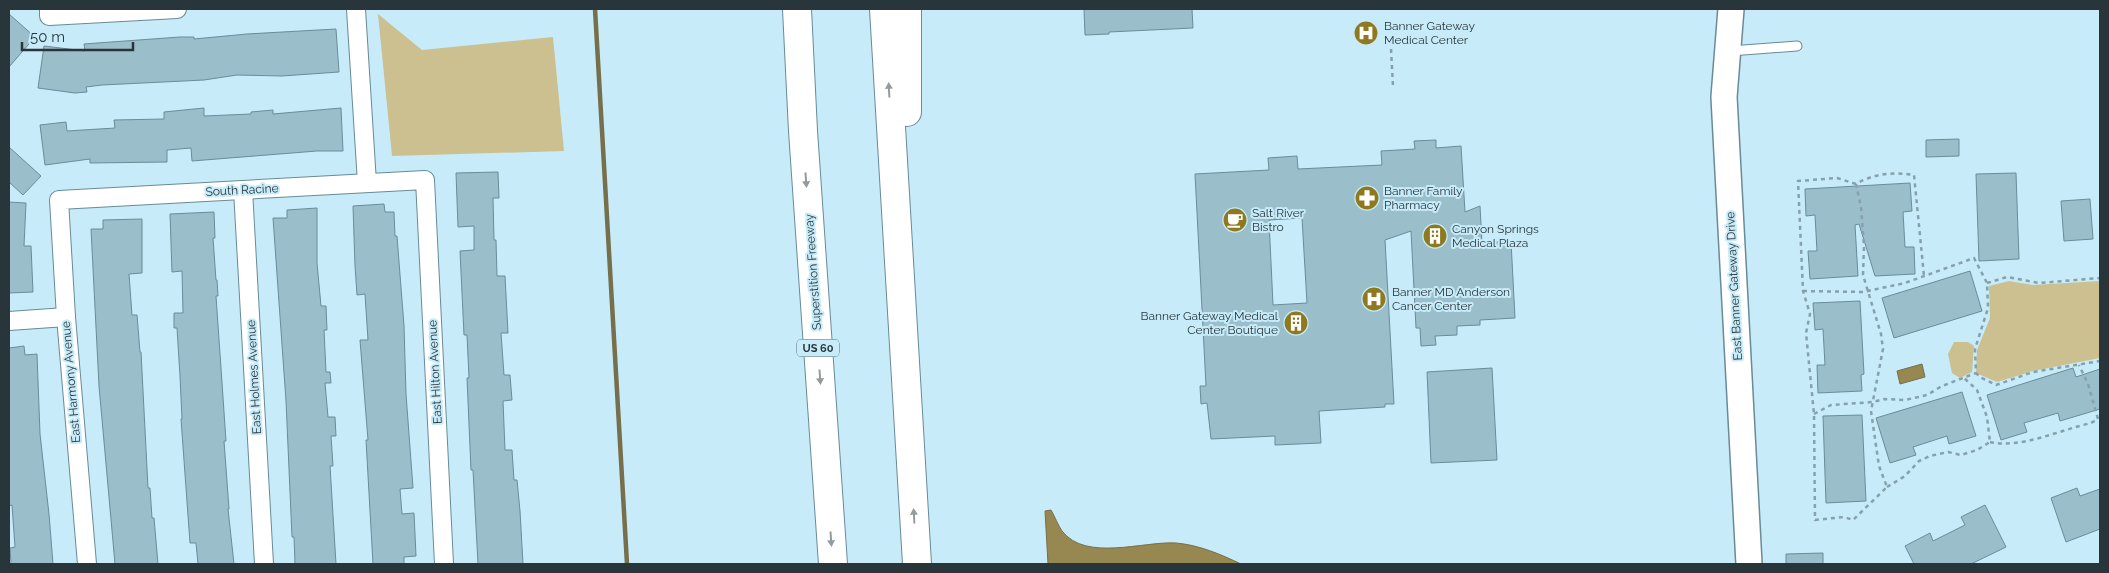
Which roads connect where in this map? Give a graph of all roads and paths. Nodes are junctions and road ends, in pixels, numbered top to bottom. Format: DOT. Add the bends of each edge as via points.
graph roads {
  1 [pos="177,9"];
  2 [pos="356,9"];
  3 [pos="778,9"];
  4 [pos="797,9"];
  5 [pos="884,9"];
  6 [pos="907,9"];
  7 [pos="1731,9"];
  8 [pos="49,12"];
  9 [pos="1796,46"];
  10 [pos="1392,49"];
  11 [pos="1727,51"];
  12 [pos="1393,86"];
  13 [pos="803,131"];
  14 [pos="425,180"];
  15 [pos="367,183"];
  16 [pos="1856,184"];
  17 [pos="243,190"];
  18 [pos="60,200"];
  19 [pos="1924,276"];
  20 [pos="2100,278"];
  21 [pos="1987,283"];
  22 [pos="1803,291"];
  23 [pos="1869,291"];
  24 [pos="66,318"];
  25 [pos="9,321"];
  26 [pos="2100,362"];
  27 [pos="2079,365"];
  28 [pos="1976,373"];
  29 [pos="1964,378"];
  30 [pos="1873,402"];
  31 [pos="1814,414"];
  32 [pos="908,418"];
  33 [pos="2099,419"];
  34 [pos="1990,442"];
  35 [pos="1887,487"];
  36 [pos="87,564"];
  37 [pos="264,564"];
  38 [pos="444,564"];
  39 [pos="833,564"];
  40 [pos="917,564"];
  41 [pos="1749,564"];
  1 -- 8 [label="street"];
  2 -- 15 [label="street"];
  3 -- 13 [label="highway" via="790,99"];
  4 -- 13 [label="highway, Superstition Freeway / US 60"];
  32 -- 5 [label="highway, one-way"];
  6 -- 32 [label="highway"];
  7 -- 11 [label="street, East Banner Gateway Drive"];
  9 -- 11 [label="lane"];
  10 -- 12 [label="path"];
  11 -- 41 [label="street, East Banner Gateway Drive" via="1724,97 1726,147"];
  13 -- 39 [label="highway, Superstition Freeway / US 60, one-way"];
  14 -- 15 [label="street, South Racine"];
  14 -- 38 [label="street, East Hilton Avenue"];
  15 -- 17 [label="street, South Racine"];
  16 -- 19 [label="path" via="1879,175 1914,175"];
  16 -- 22 [label="path" via="1837,178 1798,180"];
  16 -- 23 [label="path" via="1861,207 1863,275"];
  17 -- 18 [label="street, South Racine"];
  17 -- 37 [label="street, East Holmes Avenue"];
  18 -- 24 [label="street, East Harmony Avenue"];
  19 -- 21 [label="path" via="1974,258"];
  19 -- 23 [label="path"];
  20 -- 21 [label="path" via="2039,284 2007,277"];
  21 -- 28 [label="path" via="1988,308 1975,349"];
  22 -- 23 [label="path"];
  22 -- 31 [label="path" via="1810,314 1806,334"];
  23 -- 30 [label="path" via="1883,349"];
  24 -- 25 [label="street"];
  24 -- 36 [label="street, East Harmony Avenue"];
  26 -- 27 [label="path"];
  27 -- 28 [label="path" via="2033,372 1996,385"];
  27 -- 33 [label="path"];
  28 -- 29 [label="path"];
  29 -- 30 [label="path" via="1927,395"];
  29 -- 34 [label="path" via="1977,390 1987,417"];
  30 -- 31 [label="path" via="1831,405"];
  30 -- 35 [label="path" via="1871,411 1879,466"];
  31 -- 35 [label="path" via="1816,520 1844,517 1853,520"];
  40 -- 32 [label="highway, one-way"];
  33 -- 34 [label="path" via="2041,437 2003,445"];
  34 -- 35 [label="path" via="1961,455 1948,452 1930,456"];
}
